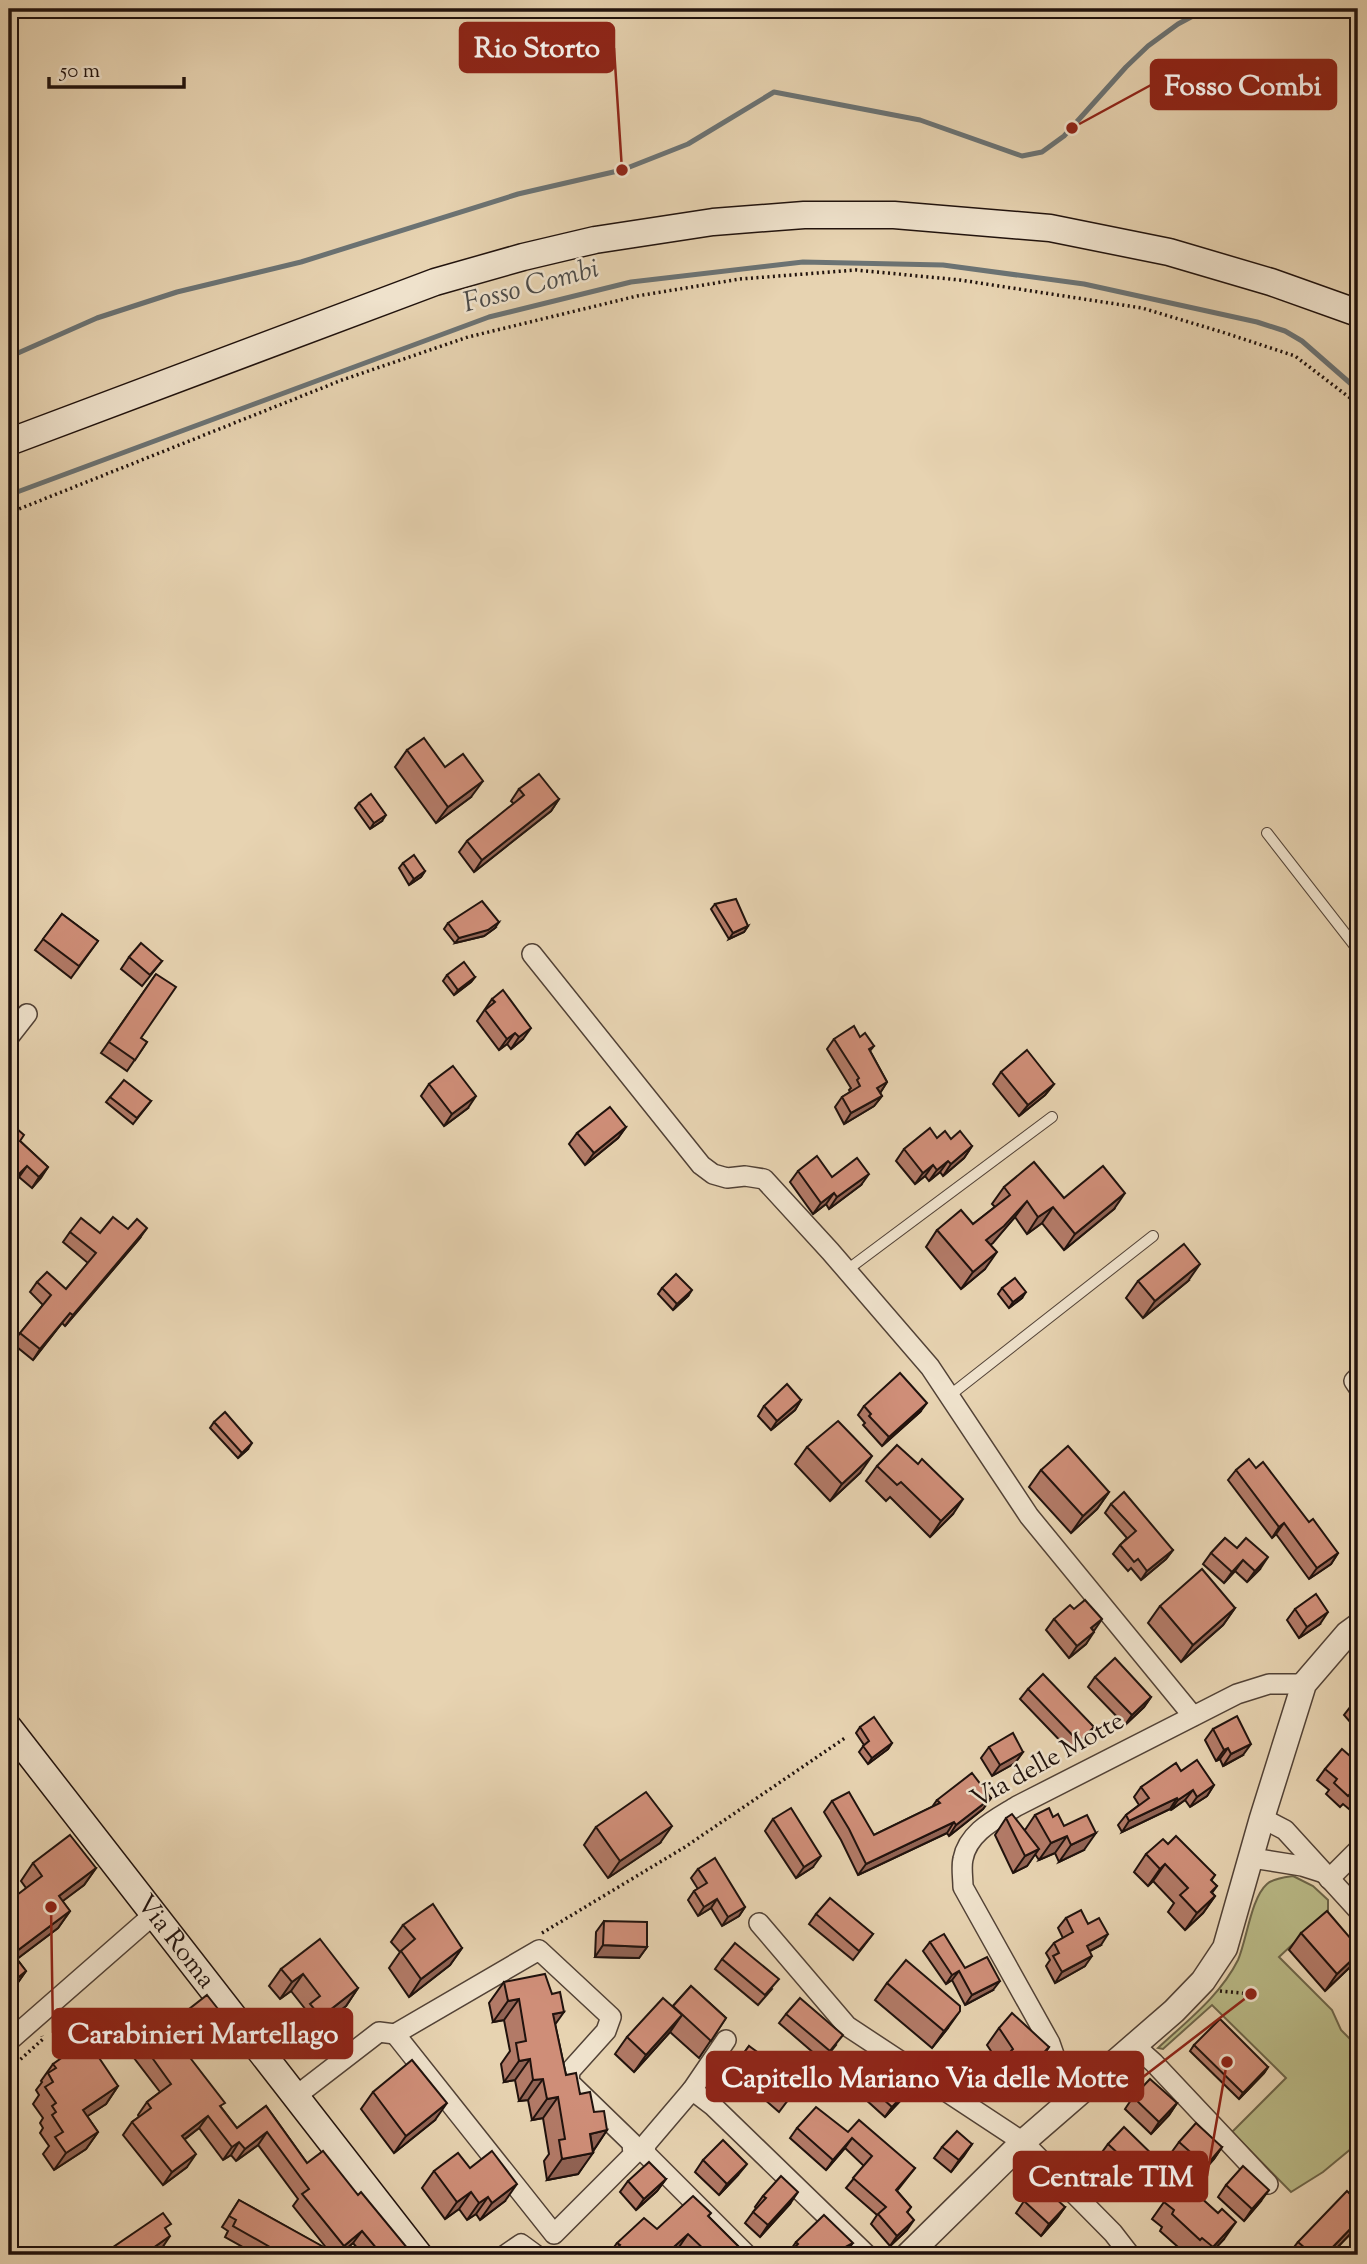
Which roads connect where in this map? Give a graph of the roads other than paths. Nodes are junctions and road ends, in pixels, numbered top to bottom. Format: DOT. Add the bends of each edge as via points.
graph roads {
  1 [pos="1358,313"];
  2 [pos="9,442"];
  3 [pos="1268,833"];
  4 [pos="1358,950"];
  5 [pos="532,954"];
  6 [pos="27,1014"];
  7 [pos="9,1037"];
  8 [pos="1052,1117"];
  9 [pos="1153,1236"];
  10 [pos="847,1270"];
  11 [pos="1358,1377"];
  12 [pos="1358,1387"];
  13 [pos="949,1396"];
  14 [pos="1358,1626"];
  15 [pos="1304,1684"];
  16 [pos="1193,1716"];
  17 [pos="9,1728"];
  18 [pos="1262,1818"];
  19 [pos="1358,1850"];
  20 [pos="1252,1858"];
  21 [pos="1326,1876"];
  22 [pos="1358,1910"];
  23 [pos="153,1915"];
  24 [pos="759,1923"];
  25 [pos="403,2030"];
  26 [pos="726,2039"];
  27 [pos="9,2041"];
  28 [pos="1134,2045"];
  29 [pos="692,2090"];
  30 [pos="296,2096"];
  31 [pos="1073,2098"];
  32 [pos="1023,2142"];
  33 [pos="1268,2184"];
  34 [pos="419,2255"];
  35 [pos="505,2255"];
  36 [pos="536,2255"];
  37 [pos="747,2255"];
  38 [pos="867,2255"];
  39 [pos="908,2255"];
  40 [pos="1130,2255"];
  1 -- 2 [label="main road" via="1169,252 1049,228 894,215 713,222 595,240 435,282"];
  3 -- 4 [label="lane"];
  5 -- 10 [label="street" via="701,1165 727,1178 764,1180"];
  6 -- 7 [label="street"];
  8 -- 10 [label="lane"];
  9 -- 13 [label="lane"];
  10 -- 13 [label="street"];
  11 -- 12 [label="street" via="1353,1381"];
  13 -- 16 [label="street" via="1029,1516"];
  14 -- 15 [label="street"];
  15 -- 16 [label="street, Via delle Motte" via="1269,1684"];
  15 -- 18 [label="street"];
  16 -- 31 [label="street, Via delle Motte" via="989,1823 971,1839 962,1860 963,1887 1050,2043"];
  17 -- 23 [label="main road, Via Roma"];
  18 -- 20 [label="street"];
  18 -- 21 [label="street" via="1285,1830"];
  19 -- 21 [label="street"];
  20 -- 21 [label="street" via="1301,1866"];
  20 -- 28 [label="street" via="1225,1948 1203,1981"];
  21 -- 22 [label="street"];
  23 -- 27 [label="street"];
  23 -- 30 [label="main road, Via Roma"];
  24 -- 32 [label="street" via="847,2026"];
  25 -- 25 [label="street" via="410,2053 554,2234 632,2155 632,2143 569,2082 570,2071 606,2031 611,2017 539,1950"];
  25 -- 30 [label="street" via="379,2032"];
  26 -- 29 [label="street"];
  28 -- 31 [label="street"];
  28 -- 33 [label="street"];
  29 -- 37 [label="street" via="646,2144 645,2153"];
  29 -- 38 [label="street"];
  30 -- 34 [label="main road, Via Roma"];
  31 -- 32 [label="street"];
  32 -- 39 [label="street"];
  32 -- 40 [label="street"];
  35 -- 36 [label="street" via="521,2244"];
}
